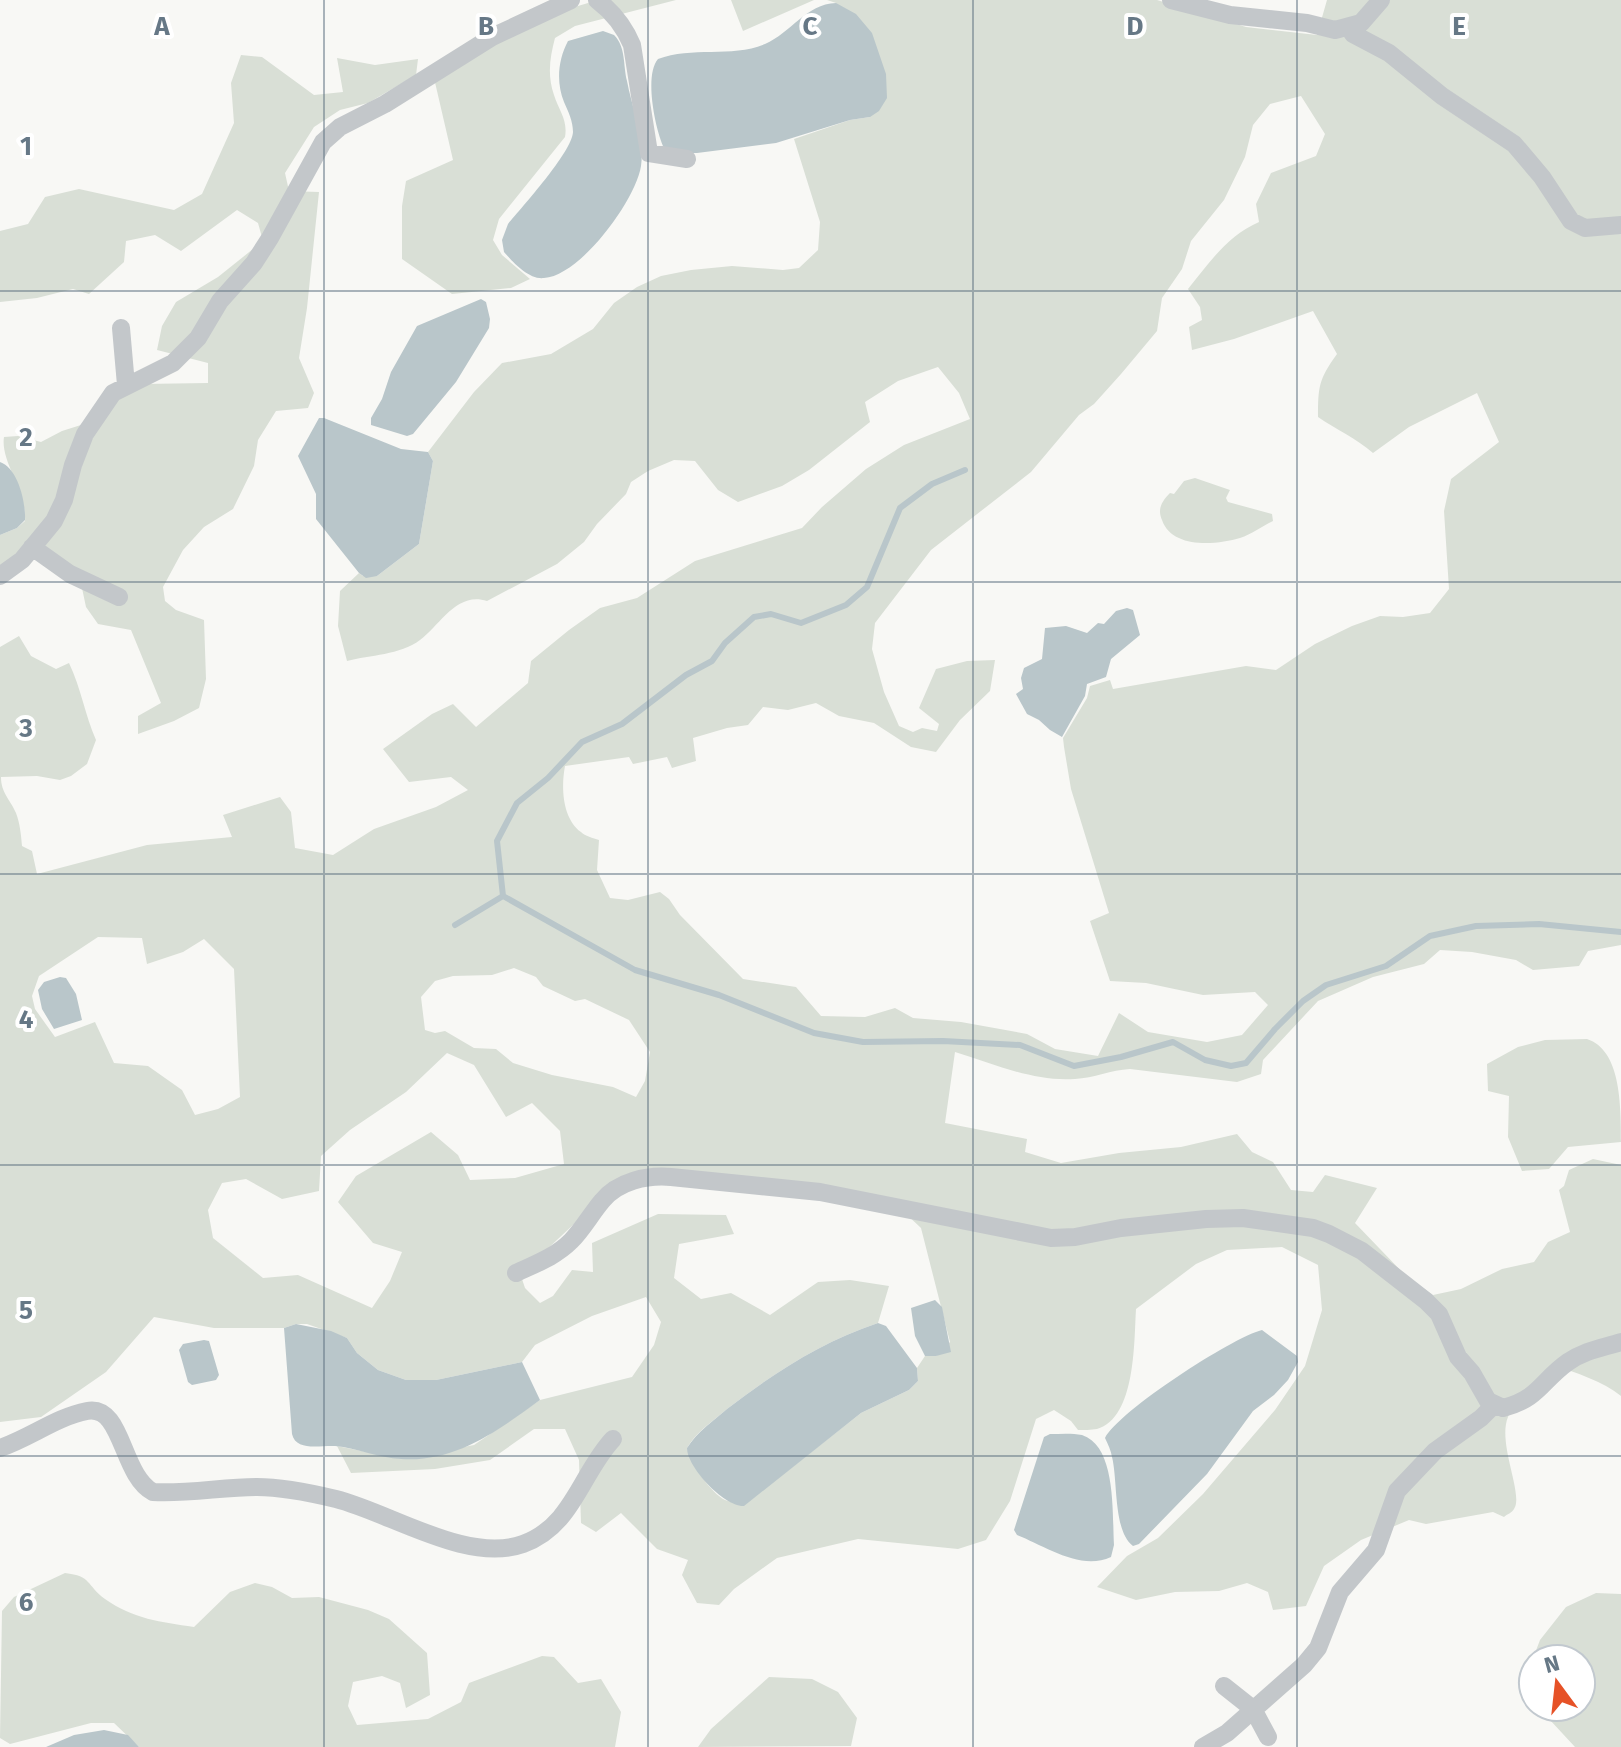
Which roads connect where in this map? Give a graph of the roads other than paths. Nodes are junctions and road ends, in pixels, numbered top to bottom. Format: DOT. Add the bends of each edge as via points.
graph roads {
  1 [pos="571,0"];
  2 [pos="597,0"];
  3 [pos="1171,0"];
  4 [pos="1381,0"];
  5 [pos="1349,28"];
  6 [pos="687,159"];
  7 [pos="1621,225"];
  8 [pos="121,328"];
  9 [pos="126,385"];
  10 [pos="32,547"];
  11 [pos="0,576"];
  12 [pos="119,597"];
  13 [pos="516,1273"];
  14 [pos="1621,1342"];
  15 [pos="1494,1405"];
  16 [pos="613,1439"];
  17 [pos="0,1448"];
  18 [pos="1224,1686"];
  19 [pos="1253,1709"];
  20 [pos="1268,1737"];
  21 [pos="1203,1747"];
  1 -- 9 [label="street" via="492,37 331,134 254,263 220,301 198,338 173,363"];
  2 -- 6 [label="street" via="611,10 632,45 649,153"];
  3 -- 5 [label="street" via="1259,20"];
  4 -- 5 [label="street" via="1371,15"];
  5 -- 7 [label="street" via="1514,144 1571,221 1585,228"];
  8 -- 9 [label="street"];
  9 -- 10 [label="street" via="113,393 85,434 54,521"];
  10 -- 11 [label="street"];
  10 -- 12 [label="street" via="70,574"];
  13 -- 15 [label="street" via="570,1243 609,1193 634,1180 658,1176 820,1192 1051,1238 1243,1218 1313,1228 1348,1242 1439,1314 1458,1357"];
  14 -- 15 [label="street" via="1567,1362 1542,1388 1515,1405"];
  15 -- 19 [label="street" via="1403,1482 1376,1550 1335,1600 1318,1648"];
  16 -- 17 [label="street" via="562,1518 525,1543 508,1547 464,1544 373,1510 291,1490 153,1492 137,1477 112,1423 97,1410"];
  18 -- 19 [label="street"];
  19 -- 20 [label="street"];
  19 -- 21 [label="street"];
}
